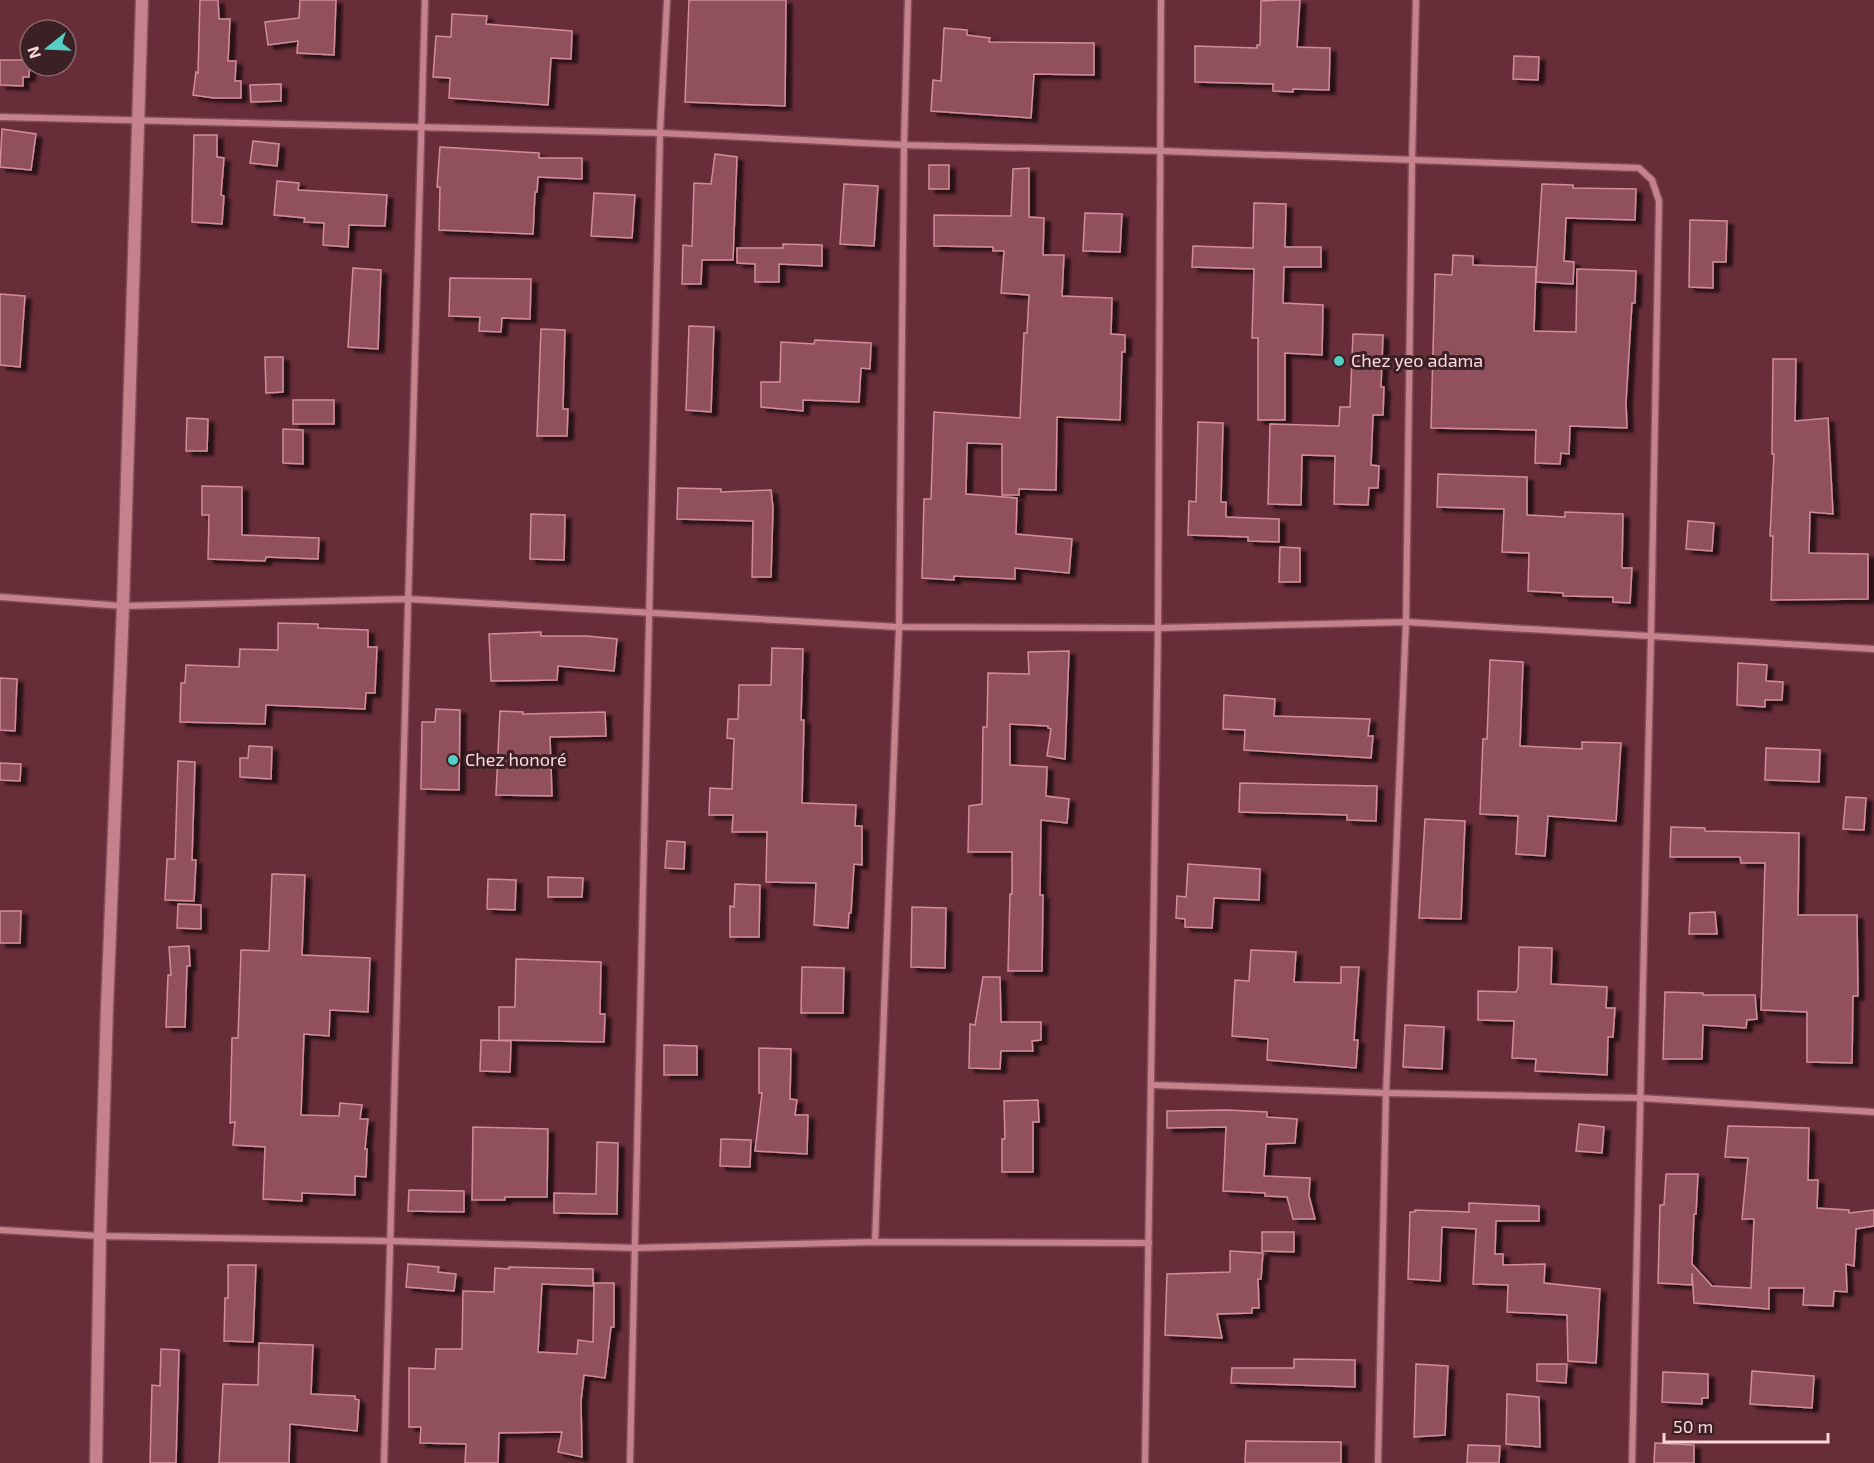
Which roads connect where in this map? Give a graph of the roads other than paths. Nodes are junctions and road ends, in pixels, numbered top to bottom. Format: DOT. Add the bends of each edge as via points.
graph roads {
  1 [pos="142,0"];
  2 [pos="425,0"];
  3 [pos="667,0"];
  4 [pos="908,0"];
  5 [pos="1161,0"];
  6 [pos="1416,0"];
  7 [pos="0,117"];
  8 [pos="137,120"];
  9 [pos="422,128"];
  10 [pos="660,133"];
  11 [pos="904,145"];
  12 [pos="1162,151"];
  13 [pos="1412,161"];
  14 [pos="0,597"];
  15 [pos="408,599"];
  16 [pos="123,606"];
  17 [pos="649,611"];
  18 [pos="1406,622"];
  19 [pos="899,627"];
  20 [pos="1158,627"];
  21 [pos="1651,636"];
  22 [pos="1874,648"];
  23 [pos="1152,1084"];
  24 [pos="1386,1093"];
  25 [pos="1640,1098"];
  26 [pos="1874,1112"];
  27 [pos="0,1230"];
  28 [pos="100,1236"];
  29 [pos="390,1241"];
  30 [pos="875,1242"];
  31 [pos="1149,1243"];
  32 [pos="635,1248"];
  33 [pos="96,1463"];
  34 [pos="384,1463"];
  35 [pos="630,1463"];
  36 [pos="1145,1463"];
  37 [pos="1378,1463"];
  38 [pos="1632,1463"];
  1 -- 8 [label="street"];
  2 -- 9 [label="street"];
  3 -- 10 [label="street"];
  4 -- 11 [label="street"];
  5 -- 12 [label="street"];
  6 -- 13 [label="street"];
  7 -- 8 [label="street"];
  8 -- 9 [label="street"];
  8 -- 16 [label="street"];
  9 -- 10 [label="street"];
  9 -- 15 [label="street"];
  10 -- 11 [label="street"];
  10 -- 17 [label="street"];
  11 -- 12 [label="street"];
  11 -- 19 [label="street"];
  12 -- 13 [label="street"];
  12 -- 20 [label="street"];
  13 -- 18 [label="street"];
  13 -- 21 [label="street" via="1640,168 1652,180 1659,201"];
  14 -- 16 [label="street"];
  15 -- 16 [label="street"];
  15 -- 17 [label="street"];
  15 -- 29 [label="street"];
  16 -- 28 [label="street"];
  17 -- 19 [label="street"];
  17 -- 32 [label="street"];
  18 -- 20 [label="street"];
  18 -- 21 [label="street"];
  18 -- 24 [label="street"];
  19 -- 20 [label="street"];
  19 -- 30 [label="street"];
  20 -- 23 [label="street"];
  21 -- 22 [label="street"];
  21 -- 25 [label="street"];
  23 -- 24 [label="street"];
  23 -- 31 [label="street"];
  24 -- 25 [label="street"];
  24 -- 37 [label="street"];
  25 -- 26 [label="street"];
  25 -- 38 [label="street"];
  27 -- 28 [label="street"];
  28 -- 29 [label="street"];
  28 -- 33 [label="street"];
  29 -- 32 [label="street"];
  29 -- 34 [label="street"];
  30 -- 31 [label="street"];
  30 -- 32 [label="street"];
  31 -- 36 [label="street"];
  32 -- 35 [label="street"];
}
